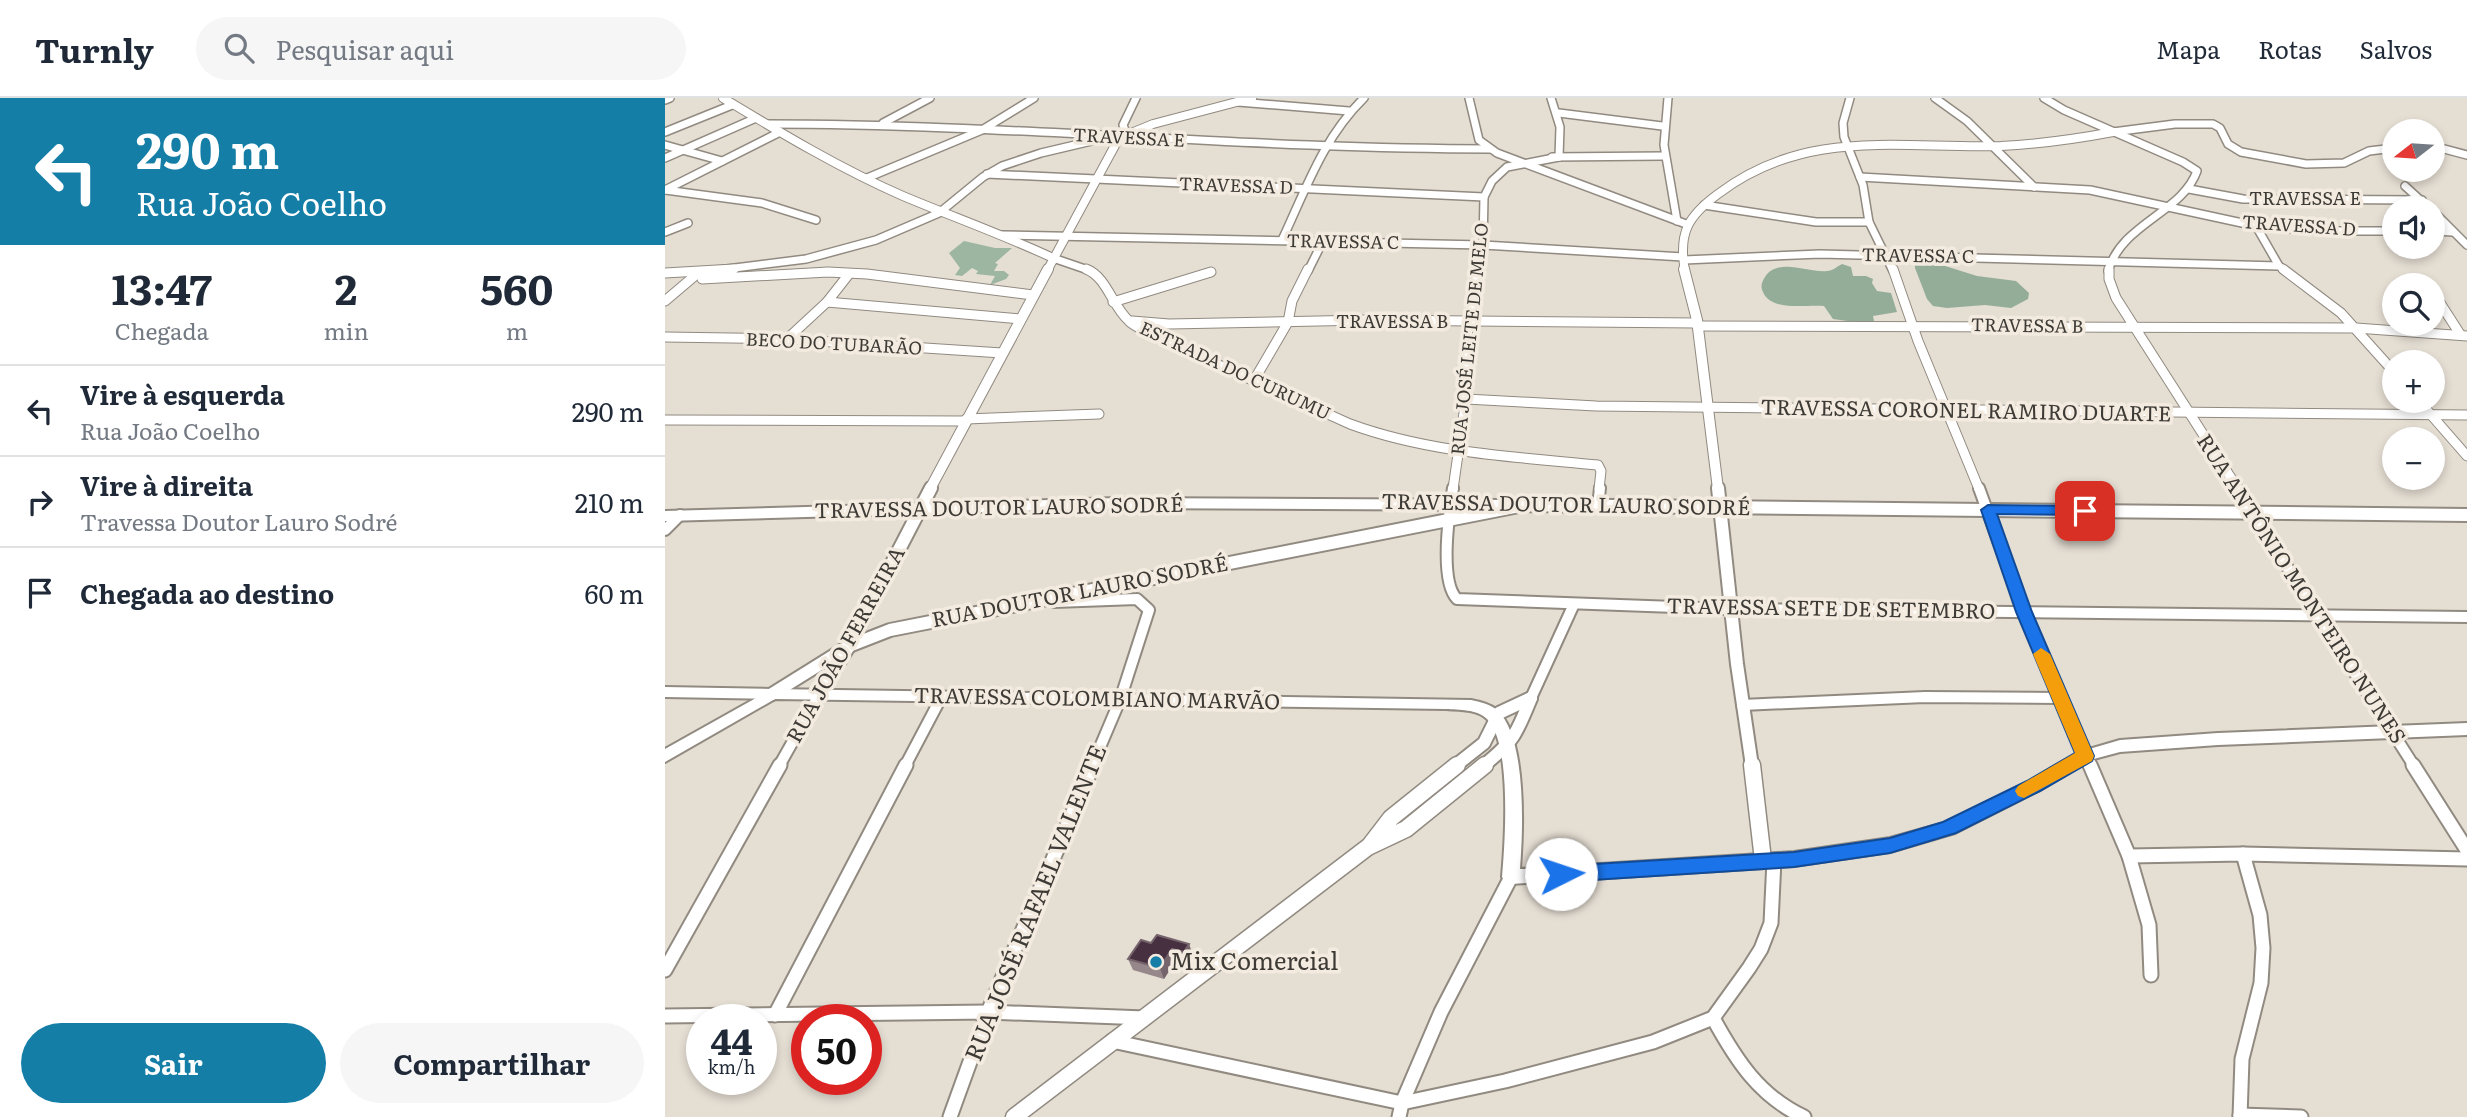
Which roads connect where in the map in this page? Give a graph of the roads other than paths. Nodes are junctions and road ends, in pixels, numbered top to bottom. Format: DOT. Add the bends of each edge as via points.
graph roads {
  1 [pos="670,98"];
  2 [pos="930,98"];
  3 [pos="1034,98"];
  4 [pos="1136,98"];
  5 [pos="1252,98"];
  6 [pos="1364,98"];
  7 [pos="1469,98"];
  8 [pos="1551,98"];
  9 [pos="1668,98"];
  10 [pos="1850,98"];
  11 [pos="1935,98"];
  12 [pos="2044,98"];
  13 [pos="665,100"];
  14 [pos="726,100"];
  15 [pos="1238,102"];
  16 [pos="1349,111"];
  17 [pos="1559,113"];
  18 [pos="756,118"];
  19 [pos="768,124"];
  20 [pos="881,125"];
  21 [pos="1662,126"];
  22 [pos="982,130"];
  23 [pos="665,132"];
  24 [pos="780,132"];
  25 [pos="2113,132"];
  26 [pos="1122,136"];
  27 [pos="1107,138"];
  28 [pos="665,145"];
  29 [pos="1846,145"];
  30 [pos="1324,146"];
  31 [pos="1992,146"];
  32 [pos="2382,149"];
  33 [pos="2445,149"];
  34 [pos="684,150"];
  35 [pos="1493,151"];
  36 [pos="2467,155"];
  37 [pos="1664,156"];
  38 [pos="1559,157"];
  39 [pos="665,158"];
  40 [pos="722,161"];
  41 [pos="1519,163"];
  42 [pos="988,174"];
  43 [pos="1860,177"];
  44 [pos="867,178"];
  45 [pos="1097,180"];
  46 [pos="2406,186"];
  47 [pos="2034,187"];
  48 [pos="1306,189"];
  49 [pos="2189,189"];
  50 [pos="665,190"];
  51 [pos="2417,196"];
  52 [pos="1485,197"];
  53 [pos="2382,200"];
  54 [pos="1704,205"];
  55 [pos="2165,205"];
  56 [pos="940,212"];
  57 [pos="816,220"];
  58 [pos="1869,222"];
  59 [pos="688,223"];
  60 [pos="1681,223"];
  61 [pos="2445,224"];
  62 [pos="2256,226"];
  63 [pos="2382,231"];
  64 [pos="665,232"];
  65 [pos="2445,232"];
  66 [pos="2453,232"];
  67 [pos="1003,235"];
  68 [pos="1065,235"];
  69 [pos="1282,240"];
  70 [pos="1323,241"];
  71 [pos="1483,245"];
  72 [pos="2467,245"];
  73 [pos="1888,256"];
  74 [pos="1053,258"];
  75 [pos="1684,258"];
  76 [pos="2110,263"];
  77 [pos="2279,265"];
  78 [pos="1211,272"];
  79 [pos="665,273"];
  80 [pos="698,273"];
  81 [pos="849,274"];
  82 [pos="690,279"];
  83 [pos="1033,295"];
  84 [pos="665,301"];
  85 [pos="827,302"];
  86 [pos="1113,302"];
  87 [pos="2445,309"];
  88 [pos="1020,320"];
  89 [pos="1129,321"];
  90 [pos="1288,322"];
  91 [pos="1468,323"];
  92 [pos="1697,324"];
  93 [pos="1912,325"];
  94 [pos="2133,328"];
  95 [pos="2357,328"];
  96 [pos="2464,335"];
  97 [pos="665,337"];
  98 [pos="787,340"];
  99 [pos="1002,353"];
  100 [pos="2382,358"];
  101 [pos="1253,382"];
  102 [pos="1466,399"];
  103 [pos="1709,408"];
  104 [pos="1948,412"];
  105 [pos="1099,414"];
  106 [pos="2189,414"];
  107 [pos="2431,415"];
  108 [pos="2467,415"];
  109 [pos="665,420"];
  110 [pos="966,420"];
  111 [pos="1458,451"];
  112 [pos="2467,456"];
  113 [pos="1450,502"];
  114 [pos="1524,505"];
  115 [pos="1598,506"];
  116 [pos="1722,507"];
  117 [pos="920,508"];
  118 [pos="1988,510"];
  119 [pos="2251,513"];
  120 [pos="680,515"];
  121 [pos="2467,515"];
  122 [pos="665,516"];
  123 [pos="1448,520"];
  124 [pos="665,530"];
  125 [pos="1468,601"];
  126 [pos="1018,604"];
  127 [pos="1574,604"];
  128 [pos="1730,608"];
  129 [pos="2024,612"];
  130 [pos="2318,616"];
  131 [pos="2467,617"];
  132 [pos="849,646"];
  133 [pos="665,692"];
  134 [pos="772,694"];
  135 [pos="818,695"];
  136 [pos="942,696"];
  137 [pos="1531,698"];
  138 [pos="2060,698"];
  139 [pos="1120,700"];
  140 [pos="1742,705"];
  141 [pos="1496,717"];
  142 [pos="2467,729"];
  143 [pos="2392,731"];
  144 [pos="1509,745"];
  145 [pos="665,756"];
  146 [pos="2085,756"];
  147 [pos="1368,847"];
  148 [pos="2467,850"];
  149 [pos="2243,853"];
  150 [pos="2129,856"];
  151 [pos="2467,859"];
  152 [pos="1768,860"];
  153 [pos="1511,877"];
  154 [pos="665,970"];
  155 [pos="2151,975"];
  156 [pos="777,1011"];
  157 [pos="988,1012"];
  158 [pos="777,1015"];
  159 [pos="665,1016"];
  160 [pos="686,1016"];
  161 [pos="1145,1018"];
  162 [pos="1713,1018"];
  163 [pos="1112,1041"];
  164 [pos="1401,1110"];
  165 [pos="2240,1116"];
  166 [pos="950,1117"];
  167 [pos="1014,1117"];
  168 [pos="1804,1117"];
  169 [pos="2301,1117"];
  1 -- 13 [label="street"];
  2 -- 20 [label="street"];
  3 -- 22 [label="street"];
  4 -- 26 [label="street, RUA JOÃO FERREIRA"];
  5 -- 15 [label="street"];
  6 -- 16 [label="street"];
  7 -- 35 [label="street" via="1479,140"];
  8 -- 17 [label="street"];
  9 -- 21 [label="street"];
  10 -- 29 [label="street" via="1843,122"];
  11 -- 31 [label="street"];
  12 -- 25 [label="street"];
  14 -- 18 [label="street, ESTRADA DO CURUMU"];
  14 -- 23 [label="street"];
  15 -- 16 [label="street"];
  15 -- 26 [label="street"];
  16 -- 30 [label="street"];
  17 -- 21 [label="street"];
  17 -- 38 [label="street"];
  18 -- 19 [label="street, ESTRADA DO CURUMU"];
  18 -- 34 [label="street"];
  19 -- 20 [label="street, TRAVESSA E"];
  19 -- 24 [label="street, ESTRADA DO CURUMU"];
  20 -- 22 [label="street, TRAVESSA E"];
  21 -- 37 [label="street"];
  22 -- 27 [label="street, TRAVESSA E"];
  22 -- 44 [label="street"];
  24 -- 40 [label="street"];
  24 -- 44 [label="street, ESTRADA DO CURUMU"];
  25 -- 31 [label="street" via="2059,142"];
  25 -- 32 [label="street" via="2211,124 2241,152 2306,164 2344,163"];
  25 -- 49 [label="street" via="2194,168 2197,175"];
  26 -- 27 [label="street, TRAVESSA E"];
  26 -- 30 [label="street, TRAVESSA E"];
  26 -- 45 [label="street, RUA JOÃO FERREIRA"];
  27 -- 42 [label="street" via="1021,159"];
  28 -- 34 [label="street"];
  29 -- 31 [label="street"];
  29 -- 43 [label="street"];
  29 -- 54 [label="street" via="1776,159"];
  30 -- 35 [label="street, TRAVESSA E"];
  30 -- 48 [label="street"];
  31 -- 47 [label="street"];
  33 -- 36 [label="street"];
  34 -- 39 [label="street"];
  34 -- 40 [label="street"];
  35 -- 38 [label="street, TRAVESSA E"];
  35 -- 41 [label="street"];
  37 -- 38 [label="street, TRAVESSA E"];
  37 -- 60 [label="street"];
  38 -- 41 [label="street, RUA JOSÉ LEITE DE MELO"];
  40 -- 50 [label="street"];
  41 -- 52 [label="street, RUA JOSÉ LEITE DE MELO" via="1497,175"];
  41 -- 60 [label="street"];
  42 -- 45 [label="street, TRAVESSA D"];
  42 -- 56 [label="street"];
  43 -- 47 [label="street, TRAVESSA D"];
  43 -- 58 [label="street"];
  44 -- 56 [label="street, ESTRADA DO CURUMU"];
  45 -- 48 [label="street, TRAVESSA D"];
  45 -- 68 [label="street, RUA JOÃO FERREIRA"];
  46 -- 51 [label="street"];
  47 -- 55 [label="street, TRAVESSA D" via="2099,191"];
  48 -- 52 [label="street, TRAVESSA D"];
  48 -- 69 [label="street"];
  49 -- 53 [label="street, TRAVESSA E" via="2243,199"];
  49 -- 55 [label="street"];
  50 -- 57 [label="street" via="762,203"];
  52 -- 71 [label="street, RUA JOSÉ LEITE DE MELO"];
  54 -- 58 [label="street" via="1816,222"];
  54 -- 60 [label="street"];
  55 -- 62 [label="street, TRAVESSA D"];
  55 -- 76 [label="street" via="2126,240"];
  56 -- 67 [label="street, ESTRADA DO CURUMU"];
  56 -- 80 [label="street" via="855,246"];
  58 -- 73 [label="street"];
  59 -- 64 [label="street"];
  60 -- 75 [label="street"];
  61 -- 66 [label="street"];
  62 -- 63 [label="street, TRAVESSA D"];
  62 -- 77 [label="street"];
  65 -- 66 [label="street"];
  66 -- 72 [label="street"];
  67 -- 68 [label="street, TRAVESSA C"];
  67 -- 74 [label="street, ESTRADA DO CURUMU"];
  68 -- 69 [label="street, TRAVESSA C"];
  68 -- 74 [label="street, RUA JOÃO FERREIRA"];
  69 -- 70 [label="street, TRAVESSA C"];
  70 -- 71 [label="street, TRAVESSA C"];
  70 -- 90 [label="street" via="1292,301"];
  71 -- 75 [label="street, TRAVESSA C"];
  71 -- 91 [label="street, RUA JOSÉ LEITE DE MELO"];
  73 -- 75 [label="street, TRAVESSA C"];
  73 -- 76 [label="street, TRAVESSA C"];
  73 -- 93 [label="street"];
  74 -- 83 [label="street, RUA JOÃO FERREIRA"];
  74 -- 86 [label="street, ESTRADA DO CURUMU" via="1091,271"];
  75 -- 92 [label="street"];
  76 -- 77 [label="street, TRAVESSA C"];
  76 -- 94 [label="street, RUA ANTÔNIO MONTEIRO NUNES" via="2110,282"];
  77 -- 95 [label="street"];
  78 -- 86 [label="street"];
  79 -- 80 [label="street"];
  80 -- 82 [label="street"];
  81 -- 82 [label="street"];
  81 -- 83 [label="street"];
  81 -- 85 [label="street"];
  82 -- 84 [label="street"];
  83 -- 88 [label="street, RUA JOÃO FERREIRA"];
  85 -- 88 [label="street"];
  85 -- 98 [label="street"];
  86 -- 89 [label="street, ESTRADA DO CURUMU"];
  87 -- 96 [label="street"];
  88 -- 99 [label="street, RUA JOÃO FERREIRA"];
  89 -- 90 [label="street, TRAVESSA B"];
  89 -- 101 [label="street, ESTRADA DO CURUMU"];
  90 -- 91 [label="street, TRAVESSA B"];
  90 -- 101 [label="street"];
  91 -- 92 [label="street, TRAVESSA B"];
  91 -- 102 [label="street, RUA JOSÉ LEITE DE MELO"];
  92 -- 93 [label="street, TRAVESSA B"];
  92 -- 103 [label="street"];
  93 -- 94 [label="street, TRAVESSA B"];
  93 -- 104 [label="street"];
  94 -- 95 [label="street, TRAVESSA B"];
  94 -- 106 [label="street, RUA ANTÔNIO MONTEIRO NUNES"];
  95 -- 96 [label="street, TRAVESSA B"];
  95 -- 100 [label="street"];
  97 -- 98 [label="street, BECO DO TUBARÃO"];
  98 -- 99 [label="street, BECO DO TUBARÃO"];
  99 -- 110 [label="street, RUA JOÃO FERREIRA"];
  101 -- 111 [label="street, ESTRADA DO CURUMU" via="1375,433"];
  102 -- 103 [label="street, TRAVESSA CORONEL RAMIRO DUARTE"];
  102 -- 111 [label="street, RUA JOSÉ LEITE DE MELO"];
  103 -- 104 [label="street, TRAVESSA CORONEL RAMIRO DUARTE"];
  103 -- 116 [label="street"];
  104 -- 106 [label="street, TRAVESSA CORONEL RAMIRO DUARTE"];
  104 -- 118 [label="street"];
  105 -- 110 [label="street"];
  106 -- 107 [label="street, TRAVESSA CORONEL RAMIRO DUARTE"];
  106 -- 119 [label="street, RUA ANTÔNIO MONTEIRO NUNES"];
  107 -- 108 [label="street, TRAVESSA CORONEL RAMIRO DUARTE"];
  107 -- 112 [label="street"];
  109 -- 110 [label="street"];
  110 -- 117 [label="street, RUA JOÃO FERREIRA"];
  111 -- 113 [label="street, RUA JOSÉ LEITE DE MELO"];
  111 -- 115 [label="street, ESTRADA DO CURUMU" via="1596,464 1601,471"];
  113 -- 114 [label="street, TRAVESSA DOUTOR LAURO SODRÉ"];
  113 -- 117 [label="street, TRAVESSA DOUTOR LAURO SODRÉ"];
  113 -- 123 [label="street, RUA JOSÉ LEITE DE MELO"];
  114 -- 115 [label="street, TRAVESSA DOUTOR LAURO SODRÉ"];
  114 -- 123 [label="street, RUA DOUTOR LAURO SODRÉ"];
  115 -- 116 [label="street, TRAVESSA DOUTOR LAURO SODRÉ"];
  116 -- 118 [label="street, TRAVESSA DOUTOR LAURO SODRÉ"];
  116 -- 128 [label="street"];
  117 -- 120 [label="street, TRAVESSA DOUTOR LAURO SODRÉ"];
  117 -- 132 [label="street, RUA JOÃO FERREIRA"];
  118 -- 119 [label="street, TRAVESSA DOUTOR LAURO SODRÉ"];
  118 -- 129 [label="street"];
  119 -- 121 [label="street, TRAVESSA DOUTOR LAURO SODRÉ"];
  119 -- 130 [label="street, RUA ANTÔNIO MONTEIRO NUNES"];
  120 -- 122 [label="street, TRAVESSA DOUTOR LAURO SODRÉ"];
  120 -- 124 [label="street"];
  123 -- 125 [label="street, RUA JOSÉ LEITE DE MELO" via="1450,592"];
  123 -- 126 [label="street, RUA DOUTOR LAURO SODRÉ"];
  125 -- 127 [label="street, TRAVESSA SETE DE SETEMBRO"];
  126 -- 132 [label="street, RUA DOUTOR LAURO SODRÉ" via="890,630"];
  126 -- 139 [label="street, RUA JOSÉ RAFAEL VALENTE" via="1125,598 1137,599 1149,610"];
  127 -- 128 [label="street, TRAVESSA SETE DE SETEMBRO"];
  127 -- 137 [label="street"];
  128 -- 129 [label="street, TRAVESSA SETE DE SETEMBRO"];
  128 -- 140 [label="street"];
  129 -- 130 [label="street, TRAVESSA SETE DE SETEMBRO"];
  129 -- 138 [label="street"];
  130 -- 131 [label="street, TRAVESSA SETE DE SETEMBRO"];
  130 -- 143 [label="street, RUA ANTÔNIO MONTEIRO NUNES"];
  132 -- 134 [label="street, RUA DOUTOR LAURO SODRÉ"];
  132 -- 135 [label="street, RUA JOÃO FERREIRA"];
  133 -- 134 [label="street, TRAVESSA COLOMBIANO MARVÃO"];
  134 -- 135 [label="main road, TRAVESSA COLOMBIANO MARVÃO"];
  134 -- 145 [label="main road, RUA DOUTOR LAURO SODRÉ"];
  135 -- 136 [label="main road, TRAVESSA COLOMBIANO MARVÃO"];
  135 -- 154 [label="street, RUA JOÃO FERREIRA"];
  136 -- 139 [label="main road, TRAVESSA COLOMBIANO MARVÃO"];
  136 -- 156 [label="street"];
  137 -- 141 [label="street"];
  137 -- 144 [label="street"];
  138 -- 140 [label="street" via="1925,697"];
  138 -- 146 [label="street"];
  139 -- 141 [label="main road, TRAVESSA COLOMBIANO MARVÃO" via="1440,704 1474,707"];
  139 -- 157 [label="street, RUA JOSÉ RAFAEL VALENTE"];
  140 -- 152 [label="street"];
  141 -- 144 [label="main road"];
  141 -- 147 [label="street" via="1484,743 1391,818"];
  142 -- 143 [label="main road"];
  143 -- 146 [label="main road" via="2120,746"];
  143 -- 148 [label="street, RUA ANTÔNIO MONTEIRO NUNES"];
  144 -- 147 [label="street" via="1406,829"];
  144 -- 153 [label="main road"];
  146 -- 150 [label="street"];
  146 -- 152 [label="main road" via="1949,828 1917,839 1838,854"];
  147 -- 161 [label="street"];
  149 -- 150 [label="street"];
  149 -- 151 [label="street"];
  149 -- 165 [label="street" via="2260,915 2263,948 2261,983 2242,1059"];
  150 -- 155 [label="street" via="2149,925"];
  152 -- 153 [label="main road"];
  152 -- 162 [label="street" via="1771,923 1761,949"];
  153 -- 164 [label="street" via="1441,1012"];
  157 -- 158 [label="street"];
  157 -- 161 [label="street"];
  157 -- 166 [label="street, RUA JOSÉ RAFAEL VALENTE"];
  159 -- 160 [label="street"];
  161 -- 163 [label="street"];
  162 -- 164 [label="street" via="1653,1042"];
  162 -- 168 [label="street" via="1754,1083"];
  163 -- 164 [label="street"];
  163 -- 167 [label="street"];
  165 -- 169 [label="street"];
}
